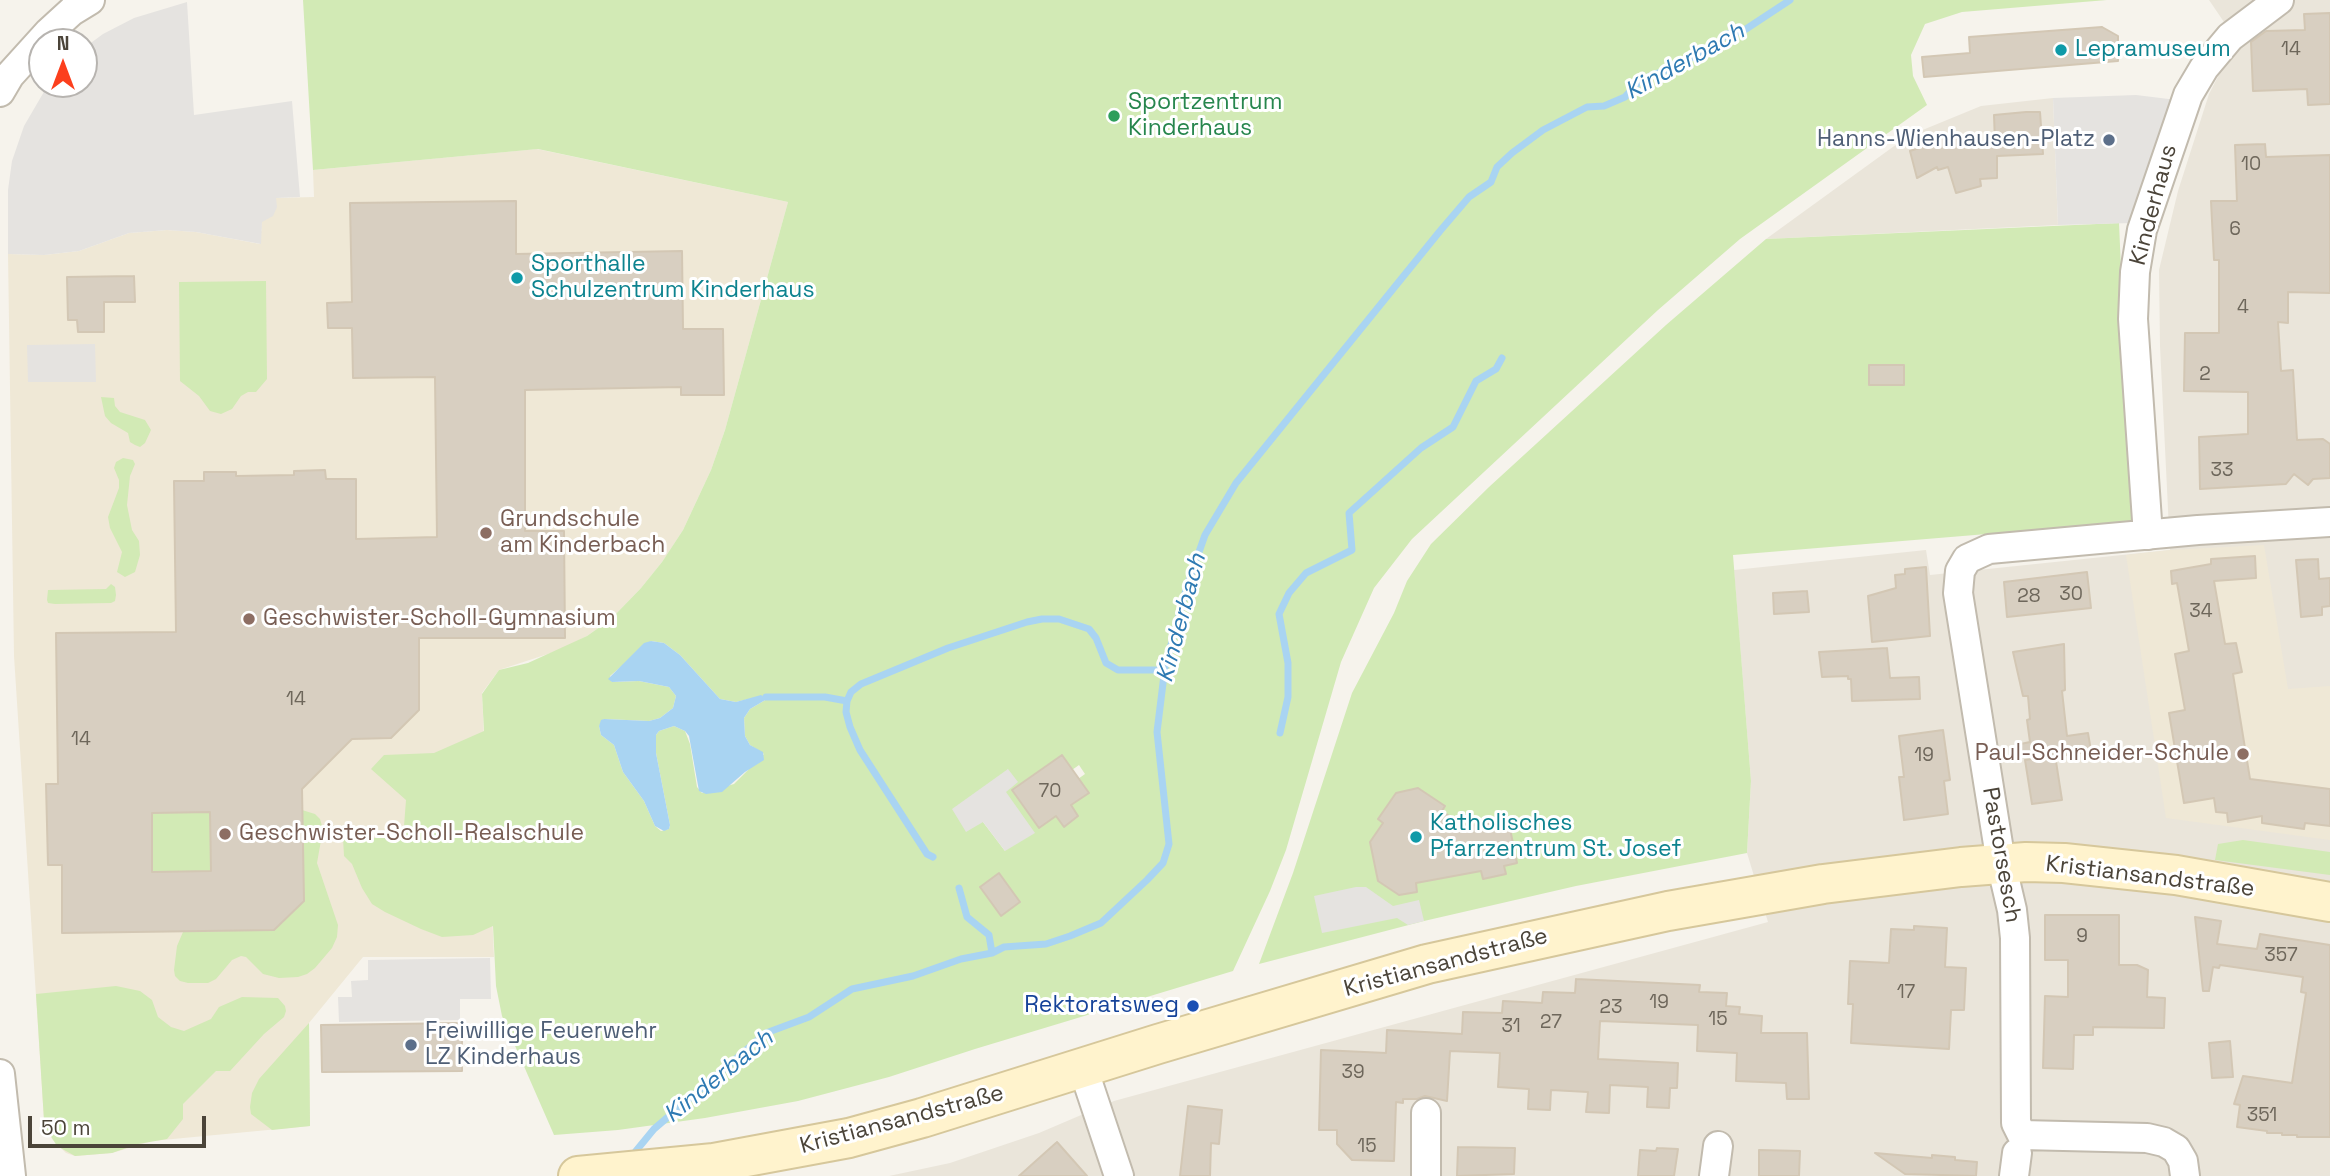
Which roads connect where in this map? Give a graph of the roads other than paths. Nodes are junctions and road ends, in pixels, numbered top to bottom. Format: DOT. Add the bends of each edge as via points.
graph roads {
  1 [pos="90,0"];
  2 [pos="2279,0"];
  3 [pos="0,92"];
  4 [pos="2330,522"];
  5 [pos="2148,535"];
  6 [pos="2001,863"];
  7 [pos="2330,902"];
  8 [pos="1083,1068"];
  9 [pos="0,1074"];
  10 [pos="1426,1113"];
  11 [pos="1718,1146"];
  12 [pos="2018,1152"];
  13 [pos="11,1176"];
  14 [pos="584,1176"];
  15 [pos="1119,1176"];
  16 [pos="1426,1176"];
  17 [pos="1714,1176"];
  18 [pos="2185,1176"];
  1 -- 3 [label="street" via="48,32"];
  2 -- 5 [label="street, Kinderhaus" via="2230,37 2204,68 2188,95 2142,230 2133,319"];
  4 -- 5 [label="street, Pastorsesch"];
  5 -- 6 [label="street, Pastorsesch" via="1989,549 1967,559 1960,571 1958,593"];
  6 -- 7 [label="street, Kristiansandstraße" via="2098,865"];
  6 -- 8 [label="street, Kristiansandstraße" via="1745,896 1504,946 1427,964"];
  6 -- 12 [label="street, Pastorsesch" via="2015,938"];
  8 -- 14 [label="street, Kristiansandstraße" via="849,1138 726,1161"];
  8 -- 15 [label="street"];
  9 -- 13 [label="street"];
  10 -- 16 [label="street"];
  11 -- 17 [label="street"];
  12 -- 18 [label="street" via="2147,1138 2176,1149"];
}
